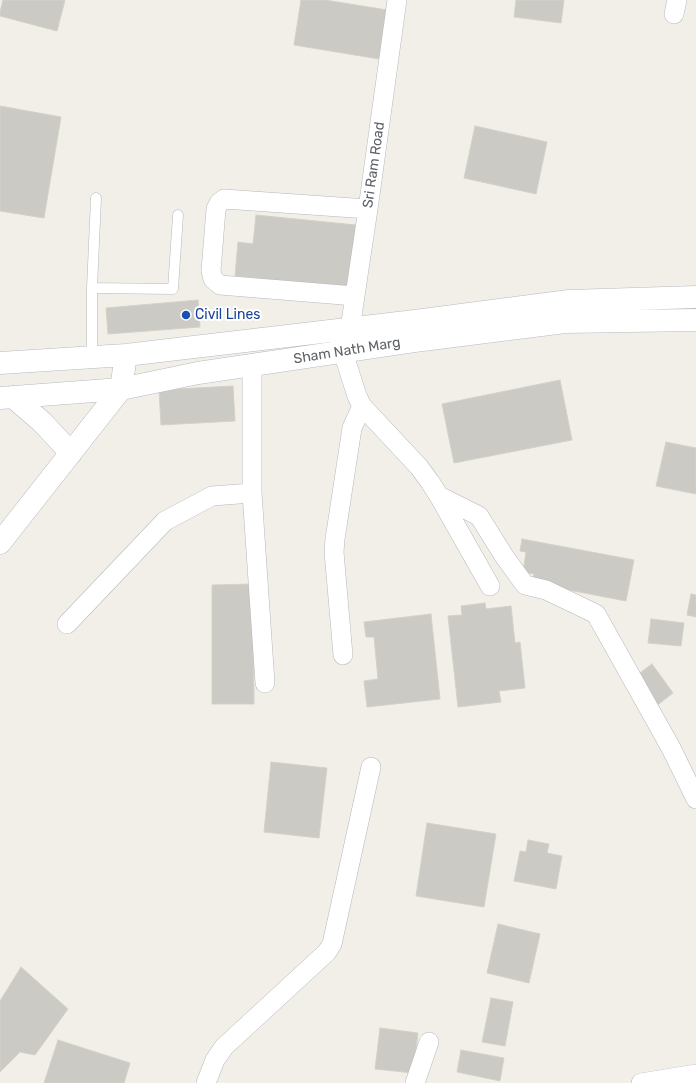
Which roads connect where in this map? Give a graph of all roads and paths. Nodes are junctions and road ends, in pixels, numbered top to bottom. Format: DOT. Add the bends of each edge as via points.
graph roads {
  1 [pos="397,0"];
  2 [pos="96,198"];
  3 [pos="368,209"];
  4 [pos="178,215"];
  5 [pos="92,288"];
  6 [pos="355,296"];
  7 [pos="696,297"];
  8 [pos="696,320"];
  9 [pos="350,329"];
  10 [pos="343,352"];
  11 [pos="126,355"];
  12 [pos="92,357"];
  13 [pos="0,363"];
  14 [pos="252,365"];
  15 [pos="121,389"];
  16 [pos="7,397"];
  17 [pos="362,406"];
  18 [pos="71,453"];
  19 [pos="252,494"];
  20 [pos="439,496"];
  21 [pos="0,542"];
  22 [pos="490,586"];
  23 [pos="67,624"];
  24 [pos="343,655"];
  25 [pos="265,683"];
  26 [pos="371,767"];
  27 [pos="696,799"];
  28 [pos="429,1042"];
  29 [pos="696,1074"];
  30 [pos="206,1083"];
  31 [pos="415,1083"];
  32 [pos="641,1083"];
  1 -- 3 [label="street, Sri Ram Road"];
  2 -- 5 [label="lane"];
  3 -- 6 [label="street, Sri Ram Road"];
  3 -- 6 [label="street" via="224,199 218,203 216,209 211,271 213,279 220,285"];
  4 -- 5 [label="lane" via="173,289"];
  5 -- 12 [label="lane"];
  6 -- 9 [label="street, Sri Ram Road"];
  7 -- 9 [label="main road, Sham Nath Marg" via="569,301"];
  8 -- 10 [label="main road, Sham Nath Marg" via="565,322"];
  9 -- 11 [label="main road, Sham Nath Marg"];
  10 -- 14 [label="main road, Sham Nath Marg"];
  10 -- 17 [label="street" via="356,396"];
  11 -- 12 [label="main road, Sham Nath Marg"];
  11 -- 15 [label="main road"];
  12 -- 13 [label="main road, Sham Nath Marg"];
  14 -- 15 [label="main road, Sham Nath Marg"];
  14 -- 19 [label="street"];
  15 -- 16 [label="main road, Sham Nath Marg"];
  15 -- 18 [label="main road"];
  16 -- 18 [label="main road" via="42,422"];
  17 -- 20 [label="street" via="419,467"];
  17 -- 24 [label="street" via="352,428 335,538"];
  18 -- 21 [label="main road"];
  19 -- 23 [label="street" via="212,496 164,520"];
  19 -- 25 [label="street"];
  20 -- 22 [label="street"];
  20 -- 27 [label="street" via="479,516 525,585 546,590 596,614 671,748"];
  26 -- 30 [label="street" via="332,944 327,952 224,1047 215,1060"];
  28 -- 31 [label="street"];
  29 -- 32 [label="street"];
}
